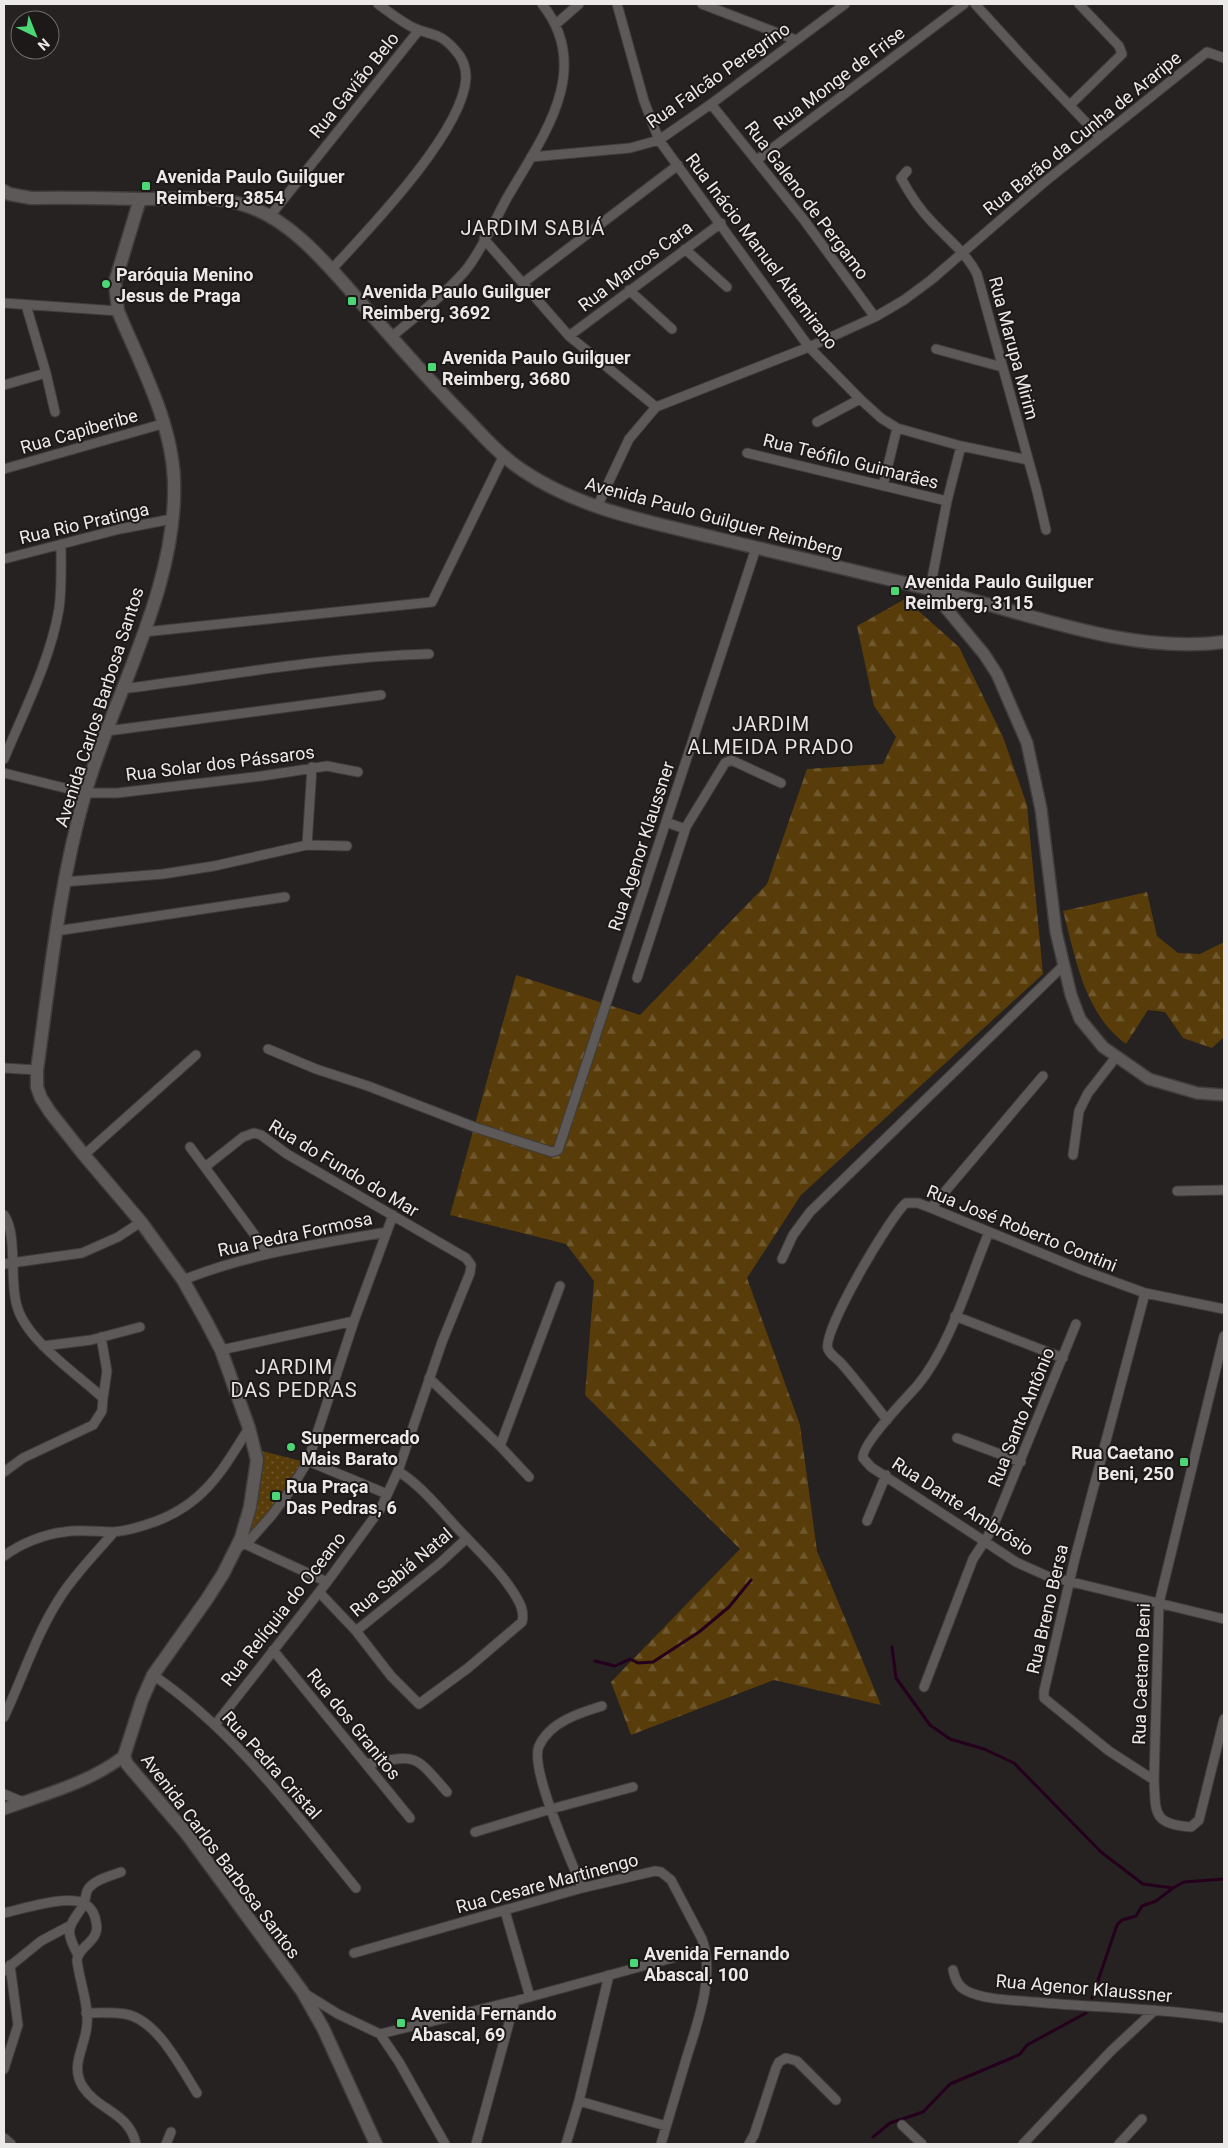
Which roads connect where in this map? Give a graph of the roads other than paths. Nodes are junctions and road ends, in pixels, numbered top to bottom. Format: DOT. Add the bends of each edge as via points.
graph roads {
  1 [pos="378,4"];
  2 [pos="542,4"];
  3 [pos="579,4"];
  4 [pos="617,4"];
  5 [pos="702,4"];
  6 [pos="845,4"];
  7 [pos="964,4"];
  8 [pos="976,4"];
  9 [pos="1079,4"];
  10 [pos="556,24"];
  11 [pos="419,30"];
  12 [pos="796,40"];
  13 [pos="1224,58"];
  14 [pos="711,104"];
  15 [pos="1070,105"];
  16 [pos="1100,137"];
  17 [pos="659,140"];
  18 [pos="531,157"];
  19 [pos="757,160"];
  20 [pos="678,165"];
  21 [pos="907,171"];
  22 [pos="4,191"];
  23 [pos="140,199"];
  24 [pos="270,216"];
  25 [pos="721,222"];
  26 [pos="484,239"];
  27 [pos="685,249"];
  28 [pos="962,254"];
  29 [pos="332,269"];
  30 [pos="523,282"];
  31 [pos="727,287"];
  32 [pos="629,290"];
  33 [pos="4,303"];
  34 [pos="26,305"];
  35 [pos="118,312"];
  36 [pos="875,317"];
  37 [pos="672,329"];
  38 [pos="569,336"];
  39 [pos="391,337"];
  40 [pos="809,347"];
  41 [pos="936,349"];
  42 [pos="1002,367"];
  43 [pos="46,374"];
  44 [pos="4,385"];
  45 [pos="860,400"];
  46 [pos="656,407"];
  47 [pos="55,412"];
  48 [pos="817,422"];
  49 [pos="162,424"];
  50 [pos="897,428"];
  51 [pos="961,446"];
  52 [pos="747,453"];
  53 [pos="504,456"];
  54 [pos="1028,460"];
  55 [pos="4,469"];
  56 [pos="883,486"];
  57 [pos="947,501"];
  58 [pos="597,507"];
  59 [pos="172,519"];
  60 [pos="1046,530"];
  61 [pos="61,544"];
  62 [pos="756,548"];
  63 [pos="4,559"];
  64 [pos="930,589"];
  65 [pos="144,632"];
  66 [pos="1224,642"];
  67 [pos="429,654"];
  68 [pos="122,689"];
  69 [pos="381,695"];
  70 [pos="107,731"];
  71 [pos="4,759"];
  72 [pos="312,767"];
  73 [pos="358,772"];
  74 [pos="4,773"];
  75 [pos="781,782"];
  76 [pos="85,793"];
  77 [pos="666,822"];
  78 [pos="685,829"];
  79 [pos="307,845"];
  80 [pos="348,846"];
  81 [pos="63,882"];
  82 [pos="285,897"];
  83 [pos="56,931"];
  84 [pos="1063,966"];
  85 [pos="637,978"];
  86 [pos="268,1049"];
  87 [pos="196,1055"];
  88 [pos="1116,1057"];
  89 [pos="4,1068"];
  90 [pos="37,1070"];
  91 [pos="1043,1076"];
  92 [pos="1224,1095"];
  93 [pos="190,1148"];
  94 [pos="84,1155"];
  95 [pos="1073,1155"];
  96 [pos="205,1167"];
  97 [pos="1224,1190"];
  98 [pos="1177,1191"];
  99 [pos="932,1208"];
  100 [pos="4,1215"];
  101 [pos="393,1215"];
  102 [pos="141,1222"];
  103 [pos="387,1232"];
  104 [pos="989,1232"];
  105 [pos="268,1252"];
  106 [pos="782,1259"];
  107 [pos="469,1261"];
  108 [pos="8,1263"];
  109 [pos="183,1280"];
  110 [pos="560,1286"];
  111 [pos="1145,1293"];
  112 [pos="1224,1309"];
  113 [pos="955,1316"];
  114 [pos="354,1321"];
  115 [pos="1076,1324"];
  116 [pos="140,1327"];
  117 [pos="1224,1336"];
  118 [pos="101,1338"];
  119 [pos="44,1346"];
  120 [pos="221,1350"];
  121 [pos="1063,1358"];
  122 [pos="429,1378"];
  123 [pos="103,1398"];
  124 [pos="887,1420"];
  125 [pos="249,1428"];
  126 [pos="957,1438"];
  127 [pos="500,1446"];
  128 [pos="308,1461"];
  129 [pos="1021,1462"];
  130 [pos="398,1470"];
  131 [pos="4,1472"];
  132 [pos="886,1475"];
  133 [pos="529,1477"];
  134 [pos="388,1494"];
  135 [pos="867,1520"];
  136 [pos="114,1532"];
  137 [pos="467,1538"];
  138 [pos="984,1541"];
  139 [pos="240,1546"];
  140 [pos="4,1556"];
  141 [pos="326,1582"];
  142 [pos="1070,1582"];
  143 [pos="319,1592"];
  144 [pos="1159,1603"];
  145 [pos="1224,1618"];
  146 [pos="356,1631"];
  147 [pos="274,1650"];
  148 [pos="154,1676"];
  149 [pos="924,1687"];
  150 [pos="602,1706"];
  151 [pos="4,1717"];
  152 [pos="1224,1719"];
  153 [pos="215,1725"];
  154 [pos="126,1760"];
  155 [pos="366,1764"];
  156 [pos="1154,1780"];
  157 [pos="633,1788"];
  158 [pos="447,1792"];
  159 [pos="4,1794"];
  160 [pos="23,1802"];
  161 [pos="4,1809"];
  162 [pos="551,1809"];
  163 [pos="410,1818"];
  164 [pos="475,1832"];
  165 [pos="121,1872"];
  166 [pos="356,1888"];
  167 [pos="582,1888"];
  168 [pos="85,1903"];
  169 [pos="505,1911"];
  170 [pos="4,1913"];
  171 [pos="71,1924"];
  172 [pos="706,1949"];
  173 [pos="354,1953"];
  174 [pos="78,1955"];
  175 [pos="7,1968"];
  176 [pos="953,1970"];
  177 [pos="609,1975"];
  178 [pos="530,1997"];
  179 [pos="515,2001"];
  180 [pos="315,2005"];
  181 [pos="1155,2010"];
  182 [pos="86,2013"];
  183 [pos="1224,2018"];
  184 [pos="380,2034"];
  185 [pos="4,2069"];
  186 [pos="197,2093"];
  187 [pos="836,2100"];
  188 [pos="579,2102"];
  189 [pos="1142,2119"];
  190 [pos="902,2125"];
  191 [pos="666,2126"];
  192 [pos="171,2132"];
  193 [pos="4,2138"];
  194 [pos="12,2144"];
  195 [pos="136,2144"];
  196 [pos="166,2144"];
  197 [pos="376,2144"];
  198 [pos="444,2144"];
  199 [pos="476,2144"];
  200 [pos="566,2144"];
  201 [pos="661,2144"];
  202 [pos="748,2144"];
  203 [pos="922,2144"];
  204 [pos="1023,2144"];
  205 [pos="1119,2144"];
  1 -- 11 [label="street"];
  2 -- 10 [label="street"];
  3 -- 10 [label="street"];
  4 -- 17 [label="street, Rua Inácio Manuel Altamirano" via="644,101"];
  5 -- 12 [label="street"];
  6 -- 12 [label="street, Rua Falcão Peregrino"];
  7 -- 19 [label="street, Rua Monge de Frise"];
  8 -- 15 [label="street"];
  9 -- 15 [label="street" via="1119,46 1122,54"];
  10 -- 18 [label="street" via="562,42 565,79 561,98"];
  11 -- 24 [label="street, Rua Gavião Belo"];
  11 -- 29 [label="street, Rua Gavião Belo" via="442,38 462,60 466,77 458,106 429,155"];
  12 -- 14 [label="street, Rua Falcão Peregrino"];
  13 -- 16 [label="street, Rua Barão da Cunha de Araripe" via="1207,52"];
  14 -- 17 [label="street, Rua Falcão Peregrino"];
  14 -- 19 [label="street, Rua Galeno de Pergamo"];
  15 -- 16 [label="street"];
  16 -- 28 [label="street, Rua Barão da Cunha de Araripe"];
  17 -- 18 [label="street, Rua Falcão Peregrino" via="630,148"];
  17 -- 20 [label="street, Rua Inácio Manuel Altamirano"];
  18 -- 26 [label="street"];
  19 -- 36 [label="street, Rua Galeno de Pergamo"];
  20 -- 25 [label="street, Rua Inácio Manuel Altamirano"];
  20 -- 30 [label="street"];
  21 -- 28 [label="street, Rua Marupa Mirim" via="901,178 914,199"];
  22 -- 23 [label="main road, Avenida Paulo Guilguer Reimberg" via="31,198"];
  23 -- 24 [label="main road, Avenida Paulo Guilguer Reimberg" via="243,204"];
  23 -- 35 [label="main road, Avenida Carlos Barbosa Santos" via="115,282"];
  24 -- 29 [label="main road, Avenida Paulo Guilguer Reimberg" via="302,240"];
  25 -- 27 [label="street, Rua Marcos Cara"];
  25 -- 40 [label="street, Rua Inácio Manuel Altamirano"];
  26 -- 30 [label="street"];
  26 -- 39 [label="street" via="452,286"];
  27 -- 31 [label="street"];
  27 -- 32 [label="street, Rua Marcos Cara"];
  28 -- 36 [label="street, Rua Barão da Cunha de Araripe" via="932,280"];
  28 -- 42 [label="street, Rua Marupa Mirim" via="977,274"];
  29 -- 39 [label="main road, Avenida Paulo Guilguer Reimberg"];
  30 -- 38 [label="street"];
  32 -- 37 [label="street"];
  32 -- 38 [label="street, Rua Marcos Cara"];
  33 -- 34 [label="street"];
  34 -- 35 [label="street"];
  34 -- 43 [label="street"];
  35 -- 49 [label="main road, Avenida Carlos Barbosa Santos" via="157,403"];
  36 -- 40 [label="street, Rua Barão da Cunha de Araripe"];
  38 -- 46 [label="street"];
  39 -- 53 [label="main road, Avenida Paulo Guilguer Reimberg"];
  40 -- 45 [label="street, Rua Inácio Manuel Altamirano"];
  40 -- 46 [label="street, Rua Barão da Cunha de Araripe"];
  41 -- 42 [label="street"];
  42 -- 54 [label="street, Rua Marupa Mirim"];
  43 -- 44 [label="street"];
  43 -- 47 [label="street"];
  45 -- 48 [label="street"];
  45 -- 50 [label="street, Rua Inácio Manuel Altamirano"];
  46 -- 58 [label="street" via="629,439"];
  49 -- 55 [label="street, Rua Capiberibe"];
  49 -- 59 [label="main road, Avenida Carlos Barbosa Santos" via="172,452"];
  50 -- 51 [label="street, Rua Inácio Manuel Altamirano"];
  50 -- 56 [label="street"];
  51 -- 54 [label="street, Rua Inácio Manuel Altamirano"];
  51 -- 57 [label="street"];
  52 -- 56 [label="street, Rua Teófilo Guimarães"];
  53 -- 58 [label="main road, Avenida Paulo Guilguer Reimberg" via="550,487"];
  53 -- 65 [label="street" via="432,602"];
  54 -- 60 [label="street, Rua Marupa Mirim"];
  56 -- 57 [label="street, Rua Teófilo Guimarães"];
  57 -- 64 [label="street"];
  58 -- 62 [label="main road, Avenida Paulo Guilguer Reimberg"];
  59 -- 61 [label="street, Rua Rio Pratinga"];
  59 -- 65 [label="main road, Avenida Carlos Barbosa Santos" via="165,558"];
  61 -- 63 [label="street, Rua Rio Pratinga"];
  61 -- 71 [label="street" via="59,607 53,636"];
  62 -- 64 [label="main road, Avenida Paulo Guilguer Reimberg"];
  62 -- 77 [label="street, Rua Agenor Klaussner"];
  64 -- 66 [label="main road, Avenida Paulo Guilguer Reimberg" via="1091,632 1140,641 1180,644"];
  64 -- 84 [label="street" via="997,674 1027,743 1041,809 1051,900"];
  65 -- 68 [label="main road, Avenida Carlos Barbosa Santos"];
  67 -- 68 [label="street" via="334,660"];
  68 -- 70 [label="main road, Avenida Carlos Barbosa Santos"];
  69 -- 70 [label="street"];
  70 -- 76 [label="main road, Avenida Carlos Barbosa Santos"];
  72 -- 73 [label="street, Rua Solar dos Pássaros" via="327,766"];
  72 -- 76 [label="street, Rua Solar dos Pássaros" via="117,793"];
  72 -- 79 [label="street"];
  74 -- 76 [label="street, Rua Solar dos Pássaros"];
  75 -- 78 [label="street" via="731,760 725,762"];
  76 -- 81 [label="main road, Avenida Carlos Barbosa Santos"];
  77 -- 78 [label="street"];
  77 -- 86 [label="street, Rua Agenor Klaussner" via="563,1140 555,1152 477,1128"];
  78 -- 85 [label="street"];
  79 -- 80 [label="street"];
  79 -- 81 [label="street" via="163,874"];
  81 -- 83 [label="main road, Avenida Carlos Barbosa Santos"];
  82 -- 83 [label="street"];
  83 -- 90 [label="main road, Avenida Carlos Barbosa Santos"];
  84 -- 88 [label="street" via="1080,1019 1102,1047"];
  84 -- 106 [label="street" via="810,1212 793,1235"];
  87 -- 94 [label="street"];
  88 -- 92 [label="street" via="1149,1079 1197,1093"];
  88 -- 95 [label="street" via="1088,1093 1079,1111"];
  89 -- 90 [label="street"];
  90 -- 94 [label="main road, Avenida Carlos Barbosa Santos" via="41,1098"];
  91 -- 99 [label="street"];
  93 -- 96 [label="street"];
  94 -- 102 [label="main road, Avenida Carlos Barbosa Santos"];
  96 -- 101 [label="street, Rua do Fundo do Mar" via="243,1137 257,1133"];
  96 -- 105 [label="street"];
  97 -- 98 [label="street"];
  99 -- 104 [label="street, Rua José Roberto Contini"];
  99 -- 124 [label="street, Rua José Roberto Contini" via="910,1202 902,1207 858,1277 834,1322 829,1339 828,1350"];
  100 -- 108 [label="street" via="11,1229"];
  101 -- 103 [label="street"];
  101 -- 107 [label="street, Rua do Fundo do Mar"];
  102 -- 108 [label="street" via="82,1254"];
  102 -- 109 [label="main road, Avenida Carlos Barbosa Santos"];
  103 -- 105 [label="street, Rua Pedra Formosa"];
  103 -- 114 [label="street"];
  104 -- 111 [label="street, Rua José Roberto Contini"];
  104 -- 113 [label="street"];
  105 -- 109 [label="street, Rua Pedra Formosa"];
  107 -- 122 [label="street, Rua Relíquia do Oceano" via="470,1273"];
  108 -- 119 [label="street" via="16,1306 30,1333"];
  109 -- 120 [label="main road, Avenida Carlos Barbosa Santos"];
  110 -- 127 [label="street"];
  111 -- 112 [label="street"];
  111 -- 142 [label="street, Rua Breno Bersa"];
  113 -- 121 [label="street"];
  113 -- 124 [label="street" via="926,1375"];
  114 -- 120 [label="street"];
  114 -- 128 [label="street"];
  115 -- 121 [label="street, Rua Santo Antônio"];
  116 -- 118 [label="street"];
  117 -- 144 [label="street, Rua Caetano Beni"];
  118 -- 119 [label="street"];
  118 -- 123 [label="street" via="107,1371"];
  119 -- 123 [label="street"];
  120 -- 125 [label="main road, Avenida Carlos Barbosa Santos"];
  121 -- 129 [label="street, Rua Santo Antônio"];
  122 -- 127 [label="street"];
  122 -- 130 [label="street, Rua Relíquia do Oceano"];
  123 -- 131 [label="street" via="102,1411 93,1426 22,1458"];
  124 -- 132 [label="street, Rua Dante Ambrósio" via="865,1449 863,1457"];
  125 -- 136 [label="street" via="220,1474 192,1502 166,1517"];
  125 -- 139 [label="main road, Avenida Carlos Barbosa Santos" via="257,1460"];
  126 -- 129 [label="street"];
  127 -- 133 [label="street"];
  128 -- 134 [label="street"];
  128 -- 139 [label="street" via="278,1507"];
  129 -- 138 [label="street, Rua Santo Antônio"];
  130 -- 134 [label="street, Rua Relíquia do Oceano"];
  130 -- 137 [label="street" via="415,1483"];
  132 -- 135 [label="street"];
  132 -- 138 [label="street, Rua Dante Ambrósio"];
  134 -- 141 [label="street, Rua Relíquia do Oceano" via="374,1519"];
  136 -- 140 [label="street" via="63,1532 25,1544"];
  136 -- 151 [label="street" via="61,1596 32,1651"];
  137 -- 146 [label="street, Rua Sabiá Natal"];
  137 -- 146 [label="street" via="517,1597 523,1617 518,1626 483,1656 419,1704 391,1676"];
  138 -- 142 [label="street, Rua Dante Ambrósio" via="1027,1568"];
  138 -- 149 [label="street, Rua Santo Antônio" via="973,1559"];
  139 -- 141 [label="street"];
  139 -- 148 [label="main road, Avenida Carlos Barbosa Santos"];
  141 -- 143 [label="street, Rua Relíquia do Oceano"];
  142 -- 144 [label="street, Rua Dante Ambrósio"];
  142 -- 156 [label="street, Rua Breno Bersa" via="1044,1698 1109,1750"];
  143 -- 146 [label="street"];
  143 -- 147 [label="street, Rua Relíquia do Oceano"];
  144 -- 145 [label="street, Rua Dante Ambrósio"];
  144 -- 156 [label="street, Rua Caetano Beni"];
  147 -- 153 [label="street, Rua Relíquia do Oceano"];
  147 -- 155 [label="street, Rua dos Granitos"];
  148 -- 153 [label="street, Rua Pedra Cristal" via="183,1696"];
  148 -- 154 [label="main road, Avenida Carlos Barbosa Santos" via="142,1700"];
  150 -- 162 [label="street" via="571,1716 543,1739 538,1748 537,1759"];
  152 -- 156 [label="street" via="1202,1812 1195,1824 1182,1826 1160,1818"];
  153 -- 166 [label="street, Rua Pedra Cristal"];
  154 -- 160 [label="street" via="81,1782"];
  154 -- 180 [label="main road, Avenida Carlos Barbosa Santos" via="186,1833 302,1992"];
  155 -- 158 [label="street" via="401,1758 419,1761"];
  155 -- 163 [label="street, Rua dos Granitos"];
  157 -- 162 [label="street"];
  159 -- 160 [label="street"];
  160 -- 161 [label="street"];
  162 -- 164 [label="street"];
  162 -- 167 [label="street"];
  165 -- 168 [label="street" via="96,1882 87,1890"];
  167 -- 169 [label="street, Rua Cesare Martinengo"];
  167 -- 172 [label="street, Rua Cesare Martinengo" via="661,1872 671,1880"];
  168 -- 170 [label="street" via="64,1901"];
  168 -- 171 [label="street"];
  168 -- 174 [label="street" via="93,1910 97,1927 94,1939"];
  169 -- 173 [label="street, Rua Cesare Martinengo"];
  169 -- 178 [label="street"];
  171 -- 174 [label="street" via="68,1936"];
  171 -- 175 [label="street" via="41,1941"];
  172 -- 177 [label="street"];
  172 -- 191 [label="street" via="704,1988 697,2022"];
  174 -- 182 [label="street"];
  175 -- 185 [label="street" via="18,2025"];
  176 -- 181 [label="street, Rua Agenor Klaussner" via="962,1989 978,1994 1044,2003"];
  177 -- 178 [label="street"];
  177 -- 188 [label="street"];
  178 -- 179 [label="street"];
  179 -- 184 [label="street"];
  179 -- 199 [label="street"];
  180 -- 184 [label="street"];
  180 -- 197 [label="main road, Avenida Carlos Barbosa Santos"];
  181 -- 183 [label="street, Rua Agenor Klaussner"];
  181 -- 204 [label="street"];
  182 -- 186 [label="street" via="124,2014 145,2024 162,2038"];
  182 -- 195 [label="street" via="88,2024 78,2056 79,2078 94,2098 127,2124 134,2133"];
  184 -- 198 [label="street"];
  187 -- 202 [label="street" via="797,2061 786,2058 776,2068 760,2119"];
  188 -- 191 [label="street"];
  188 -- 200 [label="street"];
  189 -- 205 [label="street"];
  190 -- 203 [label="street"];
  191 -- 201 [label="street"];
  192 -- 196 [label="street"];
  193 -- 194 [label="street"];
}
